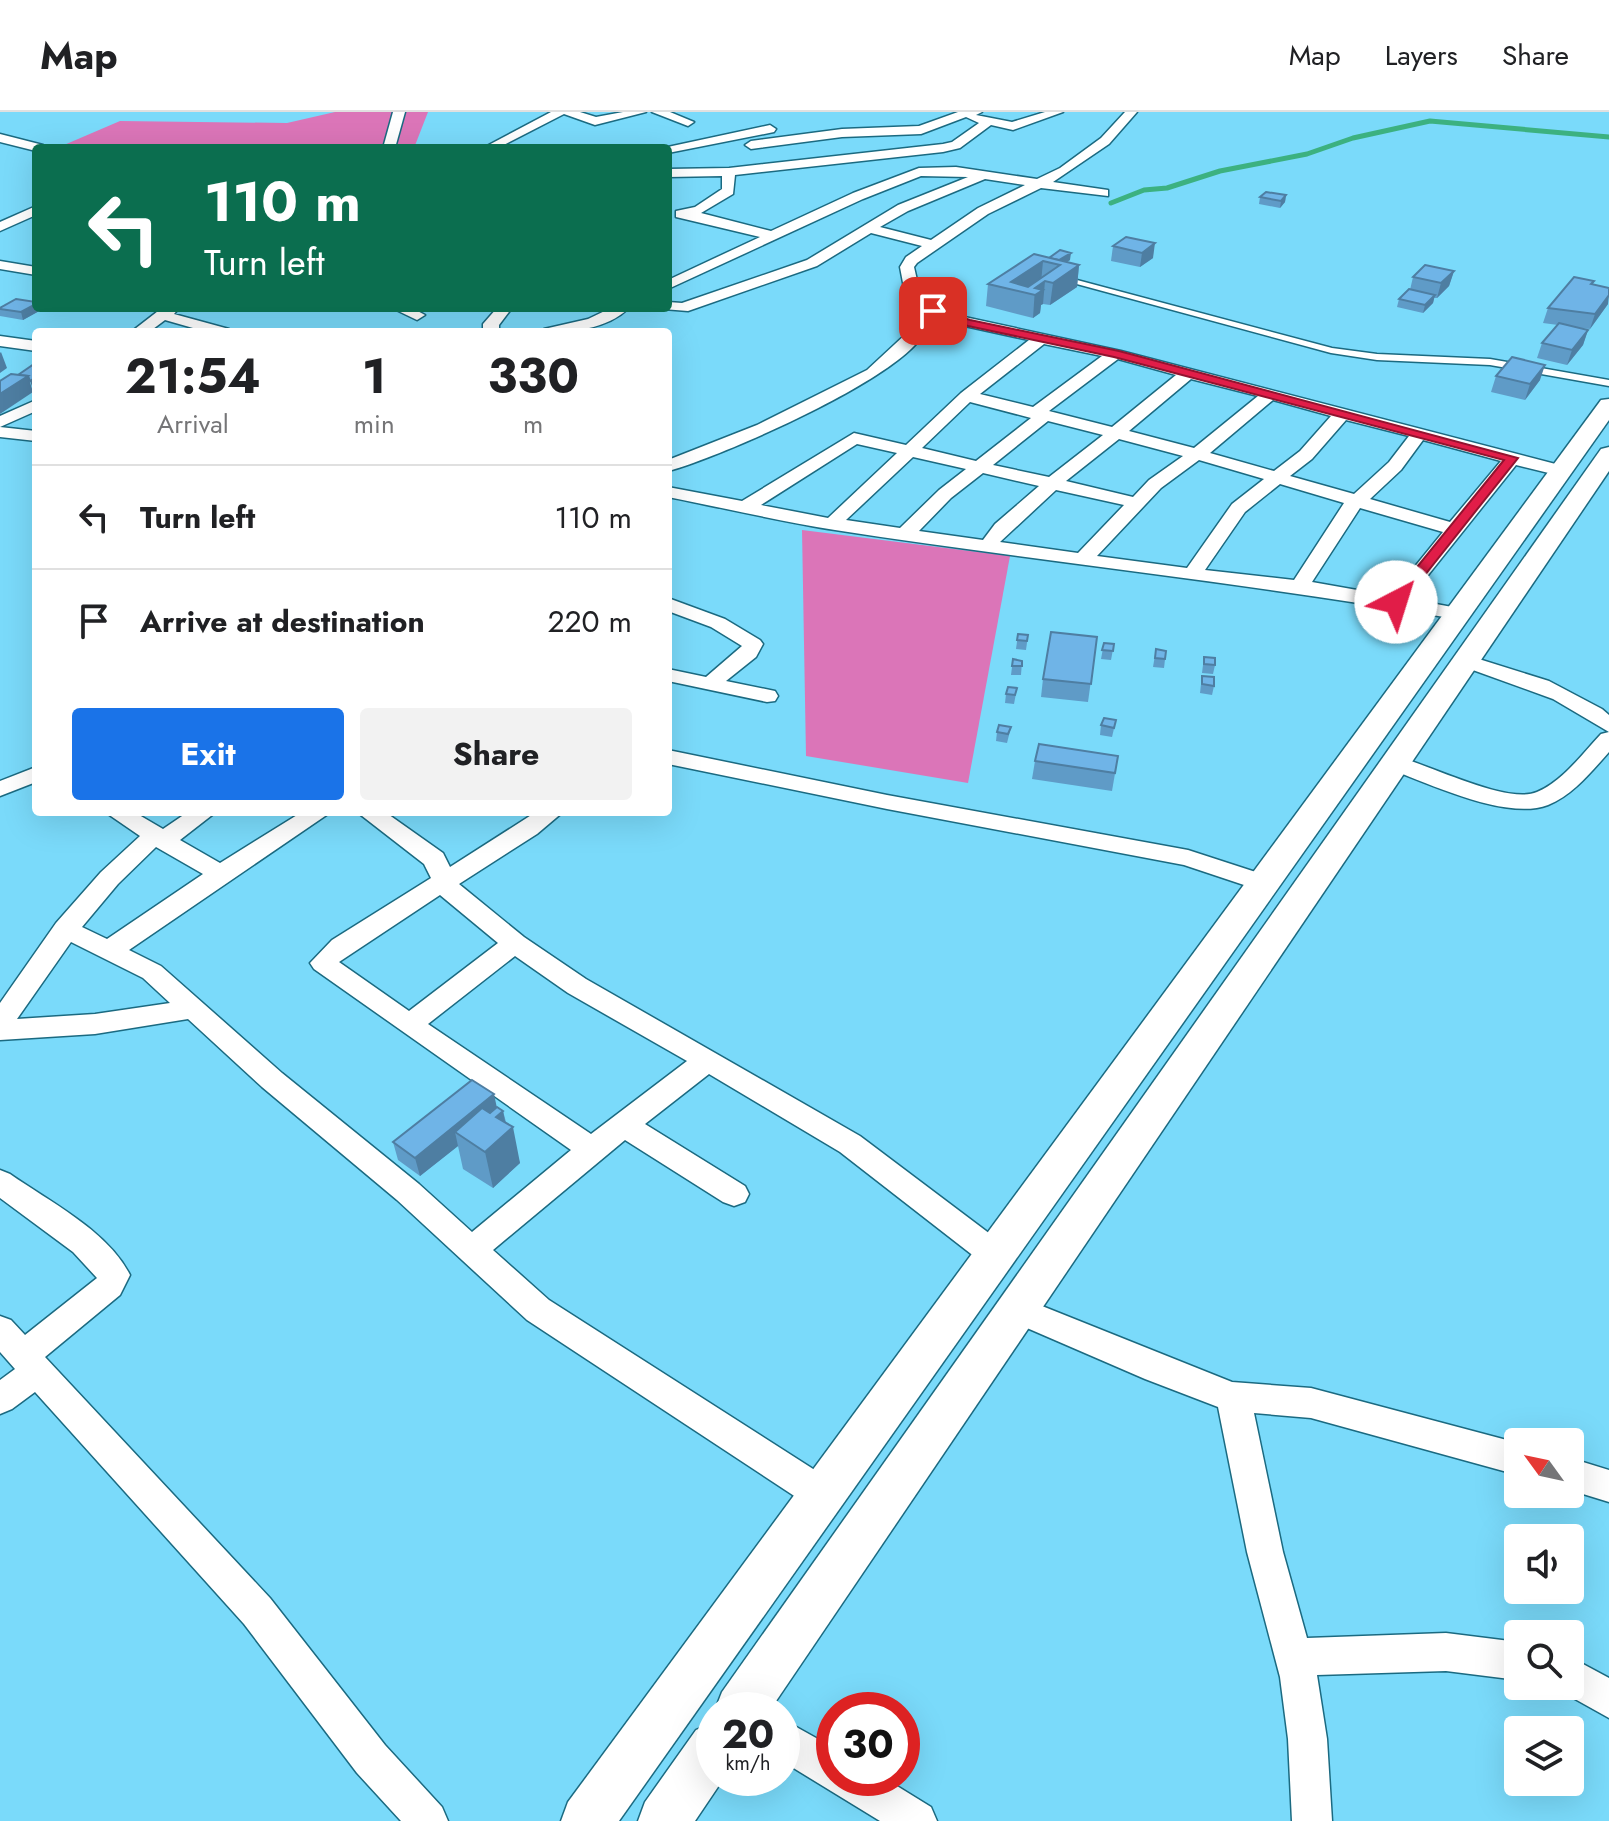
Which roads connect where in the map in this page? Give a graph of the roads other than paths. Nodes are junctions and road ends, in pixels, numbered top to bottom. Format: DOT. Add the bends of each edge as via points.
graph roads {
  1 [pos="399,112"];
  2 [pos="560,112"];
  3 [pos="569,112"];
  4 [pos="640,112"];
  5 [pos="658,112"];
  6 [pos="976,112"];
  7 [pos="1057,112"];
  8 [pos="1131,112"];
  9 [pos="954,113"];
  10 [pos="688,122"];
  11 [pos="987,123"];
  12 [pos="773,129"];
  13 [pos="0,138"];
  14 [pos="22,144"];
  15 [pos="390,144"];
  16 [pos="497,144"];
  17 [pos="751,145"];
  18 [pos="32,146"];
  19 [pos="672,148"];
  20 [pos="0,155"];
  21 [pos="729,172"];
  22 [pos="672,173"];
  23 [pos="984,174"];
  24 [pos="869,177"];
  25 [pos="894,181"];
  26 [pos="1045,182"];
  27 [pos="1103,193"];
  28 [pos="32,212"];
  29 [pos="684,213"];
  30 [pos="672,216"];
  31 [pos="0,227"];
  32 [pos="870,229"];
  33 [pos="773,236"];
  34 [pos="933,245"];
  35 [pos="0,265"];
  36 [pos="32,270"];
  37 [pos="1065,278"];
  38 [pos="672,283"];
  39 [pos="916,305"];
  40 [pos="672,306"];
  41 [pos="167,312"];
  42 [pos="409,312"];
  43 [pos="616,312"];
  44 [pos="417,315"];
  45 [pos="145,328"];
  46 [pos="213,328"];
  47 [pos="593,328"];
  48 [pos="1043,337"];
  49 [pos="0,341"];
  50 [pos="32,345"];
  51 [pos="1115,354"];
  52 [pos="1188,373"];
  53 [pos="1609,383"];
  54 [pos="1270,394"];
  55 [pos="967,396"];
  56 [pos="1609,405"];
  57 [pos="32,407"];
  58 [pos="1343,413"];
  59 [pos="1039,414"];
  60 [pos="0,422"];
  61 [pos="0,432"];
  62 [pos="1115,432"];
  63 [pos="1420,433"];
  64 [pos="32,436"];
  65 [pos="908,450"];
  66 [pos="1199,454"];
  67 [pos="1609,454"];
  68 [pos="1512,458"];
  69 [pos="672,464"];
  70 [pos="979,466"];
  71 [pos="1561,471"];
  72 [pos="1275,477"];
  73 [pos="1051,483"];
  74 [pos="672,493"];
  75 [pos="1356,500"];
  76 [pos="1137,503"];
  77 [pos="745,507"];
  78 [pos="832,524"];
  79 [pos="1457,530"];
  80 [pos="906,533"];
  81 [pos="988,546"];
  82 [pos="1082,560"];
  83 [pos="1192,575"];
  84 [pos="1300,586"];
  85 [pos="1396,602"];
  86 [pos="672,606"];
  87 [pos="1456,613"];
  88 [pos="1466,661"];
  89 [pos="672,676"];
  90 [pos="708,685"];
  91 [pos="767,696"];
  92 [pos="1599,711"];
  93 [pos="1609,726"];
  94 [pos="1609,739"];
  95 [pos="672,758"];
  96 [pos="1395,763"];
  97 [pos="32,776"];
  98 [pos="0,789"];
  99 [pos="123,816"];
  100 [pos="197,816"];
  101 [pos="313,816"];
  102 [pos="375,816"];
  103 [pos="546,816"];
  104 [pos="158,838"];
  105 [pos="220,874"];
  106 [pos="443,880"];
  107 [pos="1262,883"];
  108 [pos="65,929"];
  109 [pos="515,943"];
  110 [pos="110,950"];
  111 [pos="194,1009"];
  112 [pos="0,1023"];
  113 [pos="409,1025"];
  114 [pos="0,1030"];
  115 [pos="708,1060"];
  116 [pos="624,1125"];
  117 [pos="592,1149"];
  118 [pos="0,1182"];
  119 [pos="734,1194"];
  120 [pos="473,1249"];
  121 [pos="995,1255"];
  122 [pos="1017,1309"];
  123 [pos="21,1352"];
  124 [pos="1232,1397"];
  125 [pos="0,1399"];
  126 [pos="1504,1455"];
  127 [pos="1584,1478"];
  128 [pos="1609,1486"];
  129 [pos="823,1495"];
  130 [pos="1294,1657"];
  131 [pos="1504,1659"];
  132 [pos="1584,1684"];
  133 [pos="752,1692"];
  134 [pos="1609,1699"];
  135 [pos="696,1774"];
  136 [pos="876,1796"];
  137 [pos="428,1821"];
  138 [pos="587,1821"];
  139 [pos="664,1821"];
  140 [pos="917,1821"];
  141 [pos="1312,1821"];
  1 -- 15 [label="street"];
  2 -- 16 [label="street"];
  3 -- 4 [label="street" via="595,121"];
  5 -- 10 [label="street"];
  6 -- 9 [label="street"];
  7 -- 11 [label="street" via="1013,126"];
  8 -- 26 [label="street" via="1105,141"];
  9 -- 11 [label="street"];
  9 -- 17 [label="street" via="921,130"];
  11 -- 21 [label="street" via="952,147"];
  12 -- 19 [label="street"];
  13 -- 14 [label="street"];
  14 -- 18 [label="street"];
  14 -- 20 [label="street"];
  21 -- 22 [label="street"];
  21 -- 29 [label="street" via="728,191 699,210"];
  23 -- 25 [label="street" via="925,170"];
  23 -- 26 [label="street"];
  23 -- 32 [label="street" via="903,208"];
  24 -- 25 [label="street"];
  25 -- 33 [label="street"];
  26 -- 27 [label="street"];
  26 -- 34 [label="street" via="983,211"];
  28 -- 31 [label="street"];
  29 -- 30 [label="street"];
  29 -- 33 [label="street"];
  32 -- 34 [label="street"];
  32 -- 40 [label="street" via="789,272 691,305"];
  33 -- 38 [label="street"];
  34 -- 39 [label="street" via="908,264"];
  35 -- 36 [label="street"];
  37 -- 53 [label="lane" via="1331,350 1490,362"];
  39 -- 48 [label="street" via="956,320"];
  39 -- 69 [label="street" via="915,334 873,373 763,429"];
  41 -- 45 [label="street"];
  41 -- 46 [label="street"];
  42 -- 44 [label="street"];
  43 -- 47 [label="street"];
  48 -- 51 [label="street"];
  48 -- 55 [label="street"];
  49 -- 50 [label="street"];
  51 -- 52 [label="street"];
  51 -- 59 [label="street"];
  52 -- 54 [label="street"];
  52 -- 62 [label="street"];
  54 -- 58 [label="street"];
  54 -- 66 [label="street"];
  55 -- 59 [label="street"];
  55 -- 65 [label="street"];
  56 -- 71 [label="street"];
  57 -- 60 [label="street"];
  58 -- 63 [label="street"];
  58 -- 72 [label="street" via="1306,455"];
  59 -- 62 [label="street"];
  59 -- 70 [label="street"];
  61 -- 64 [label="street"];
  62 -- 66 [label="street"];
  62 -- 73 [label="street"];
  63 -- 68 [label="street"];
  63 -- 75 [label="street" via="1395,466"];
  65 -- 70 [label="street"];
  65 -- 77 [label="street" via="851,439"];
  65 -- 78 [label="street"];
  66 -- 72 [label="street"];
  66 -- 76 [label="street"];
  67 -- 88 [label="street"];
  68 -- 71 [label="street"];
  68 -- 79 [label="street"];
  70 -- 73 [label="street"];
  70 -- 80 [label="street"];
  71 -- 87 [label="street"];
  72 -- 75 [label="street"];
  72 -- 83 [label="street" via="1238,508"];
  73 -- 76 [label="street"];
  73 -- 81 [label="street"];
  74 -- 77 [label="street"];
  75 -- 79 [label="street"];
  75 -- 84 [label="street"];
  76 -- 82 [label="street"];
  77 -- 78 [label="street"];
  78 -- 80 [label="street"];
  79 -- 85 [label="street"];
  80 -- 81 [label="street"];
  81 -- 82 [label="street"];
  82 -- 83 [label="street"];
  83 -- 84 [label="street"];
  84 -- 85 [label="street"];
  85 -- 87 [label="street"];
  86 -- 90 [label="street" via="753,644"];
  87 -- 107 [label="street"];
  88 -- 92 [label="street"];
  88 -- 96 [label="street"];
  89 -- 90 [label="street"];
  90 -- 91 [label="street"];
  92 -- 93 [label="street"];
  94 -- 96 [label="street" via="1564,785 1527,802"];
  95 -- 107 [label="street" via="1188,858"];
  96 -- 122 [label="street"];
  97 -- 98 [label="street"];
  99 -- 104 [label="street"];
  100 -- 104 [label="street"];
  101 -- 105 [label="street"];
  102 -- 106 [label="street" via="434,859"];
  103 -- 106 [label="street" via="512,842"];
  104 -- 105 [label="street"];
  104 -- 108 [label="street" via="108,878"];
  105 -- 110 [label="street"];
  106 -- 109 [label="street"];
  106 -- 113 [label="street" via="323,963"];
  107 -- 121 [label="street"];
  108 -- 110 [label="street"];
  108 -- 112 [label="street"];
  109 -- 113 [label="street"];
  109 -- 115 [label="street" via="577,986"];
  110 -- 111 [label="street" via="152,972"];
  111 -- 114 [label="street" via="95,1024"];
  111 -- 120 [label="street"];
  113 -- 117 [label="street"];
  115 -- 116 [label="street"];
  115 -- 121 [label="street" via="850,1144"];
  116 -- 117 [label="street"];
  116 -- 119 [label="street"];
  117 -- 120 [label="street"];
  118 -- 123 [label="street" via="84,1243 114,1275 109,1286"];
  120 -- 129 [label="street" via="538,1310"];
  121 -- 129 [label="street"];
  122 -- 124 [label="street"];
  122 -- 133 [label="street"];
  123 -- 125 [label="street"];
  123 -- 137 [label="street" via="257,1611 371,1759"];
  124 -- 126 [label="street" via="1311,1403"];
  124 -- 130 [label="street" via="1246,1434 1265,1553"];
  127 -- 128 [label="street"];
  129 -- 138 [label="street"];
  130 -- 131 [label="street" via="1446,1652"];
  130 -- 141 [label="street" via="1310,1756"];
  132 -- 134 [label="street"];
  135 -- 139 [label="street"];
  136 -- 140 [label="street"];
}
